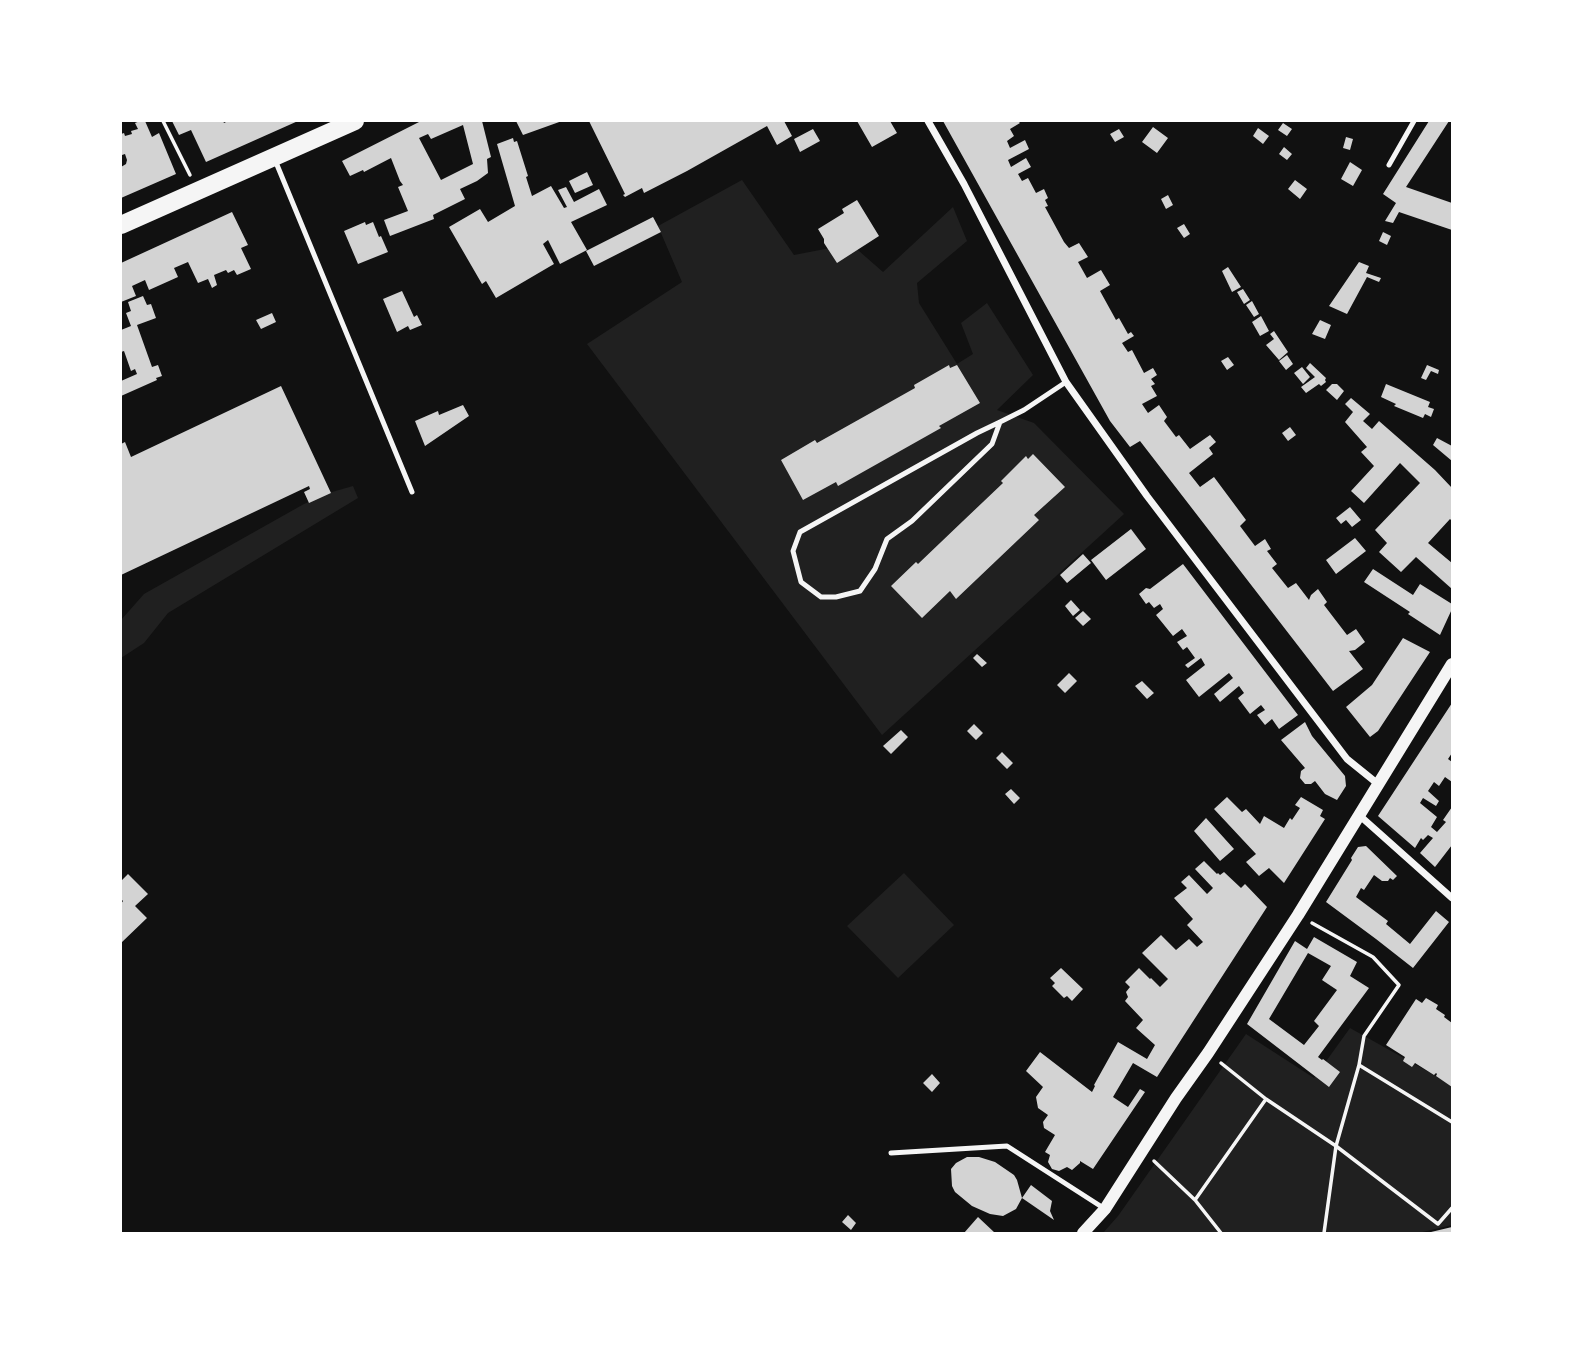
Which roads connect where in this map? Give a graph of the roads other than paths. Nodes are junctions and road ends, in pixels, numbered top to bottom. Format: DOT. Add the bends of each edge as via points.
graph roads {
  1 [pos="355,121"];
  2 [pos="928,121"];
  3 [pos="1414,121"];
  4 [pos="274,157"];
  5 [pos="1389,165"];
  6 [pos="121,225"];
  7 [pos="1066,382"];
  8 [pos="1000,422"];
  9 [pos="412,492"];
  10 [pos="1452,664"];
  11 [pos="1378,784"];
  12 [pos="1359,815"];
  13 [pos="1452,898"];
  14 [pos="891,1153"];
  15 [pos="1105,1209"];
  16 [pos="1083,1233"];
  1 -- 4 [label="main road"];
  2 -- 7 [label="street"];
  3 -- 5 [label="lane"];
  4 -- 6 [label="main road"];
  4 -- 9 [label="lane"];
  7 -- 8 [label="lane"];
  7 -- 11 [label="street" via="1347,759"];
  8 -- 8 [label="lane" via="800,532 793,551 801,582 821,597 860,591 887,540 912,522 992,444"];
  10 -- 11 [label="street"];
  11 -- 12 [label="street"];
  12 -- 13 [label="street"];
  12 -- 15 [label="street"];
  14 -- 15 [label="lane" via="1007,1146"];
  15 -- 16 [label="street"];
}
